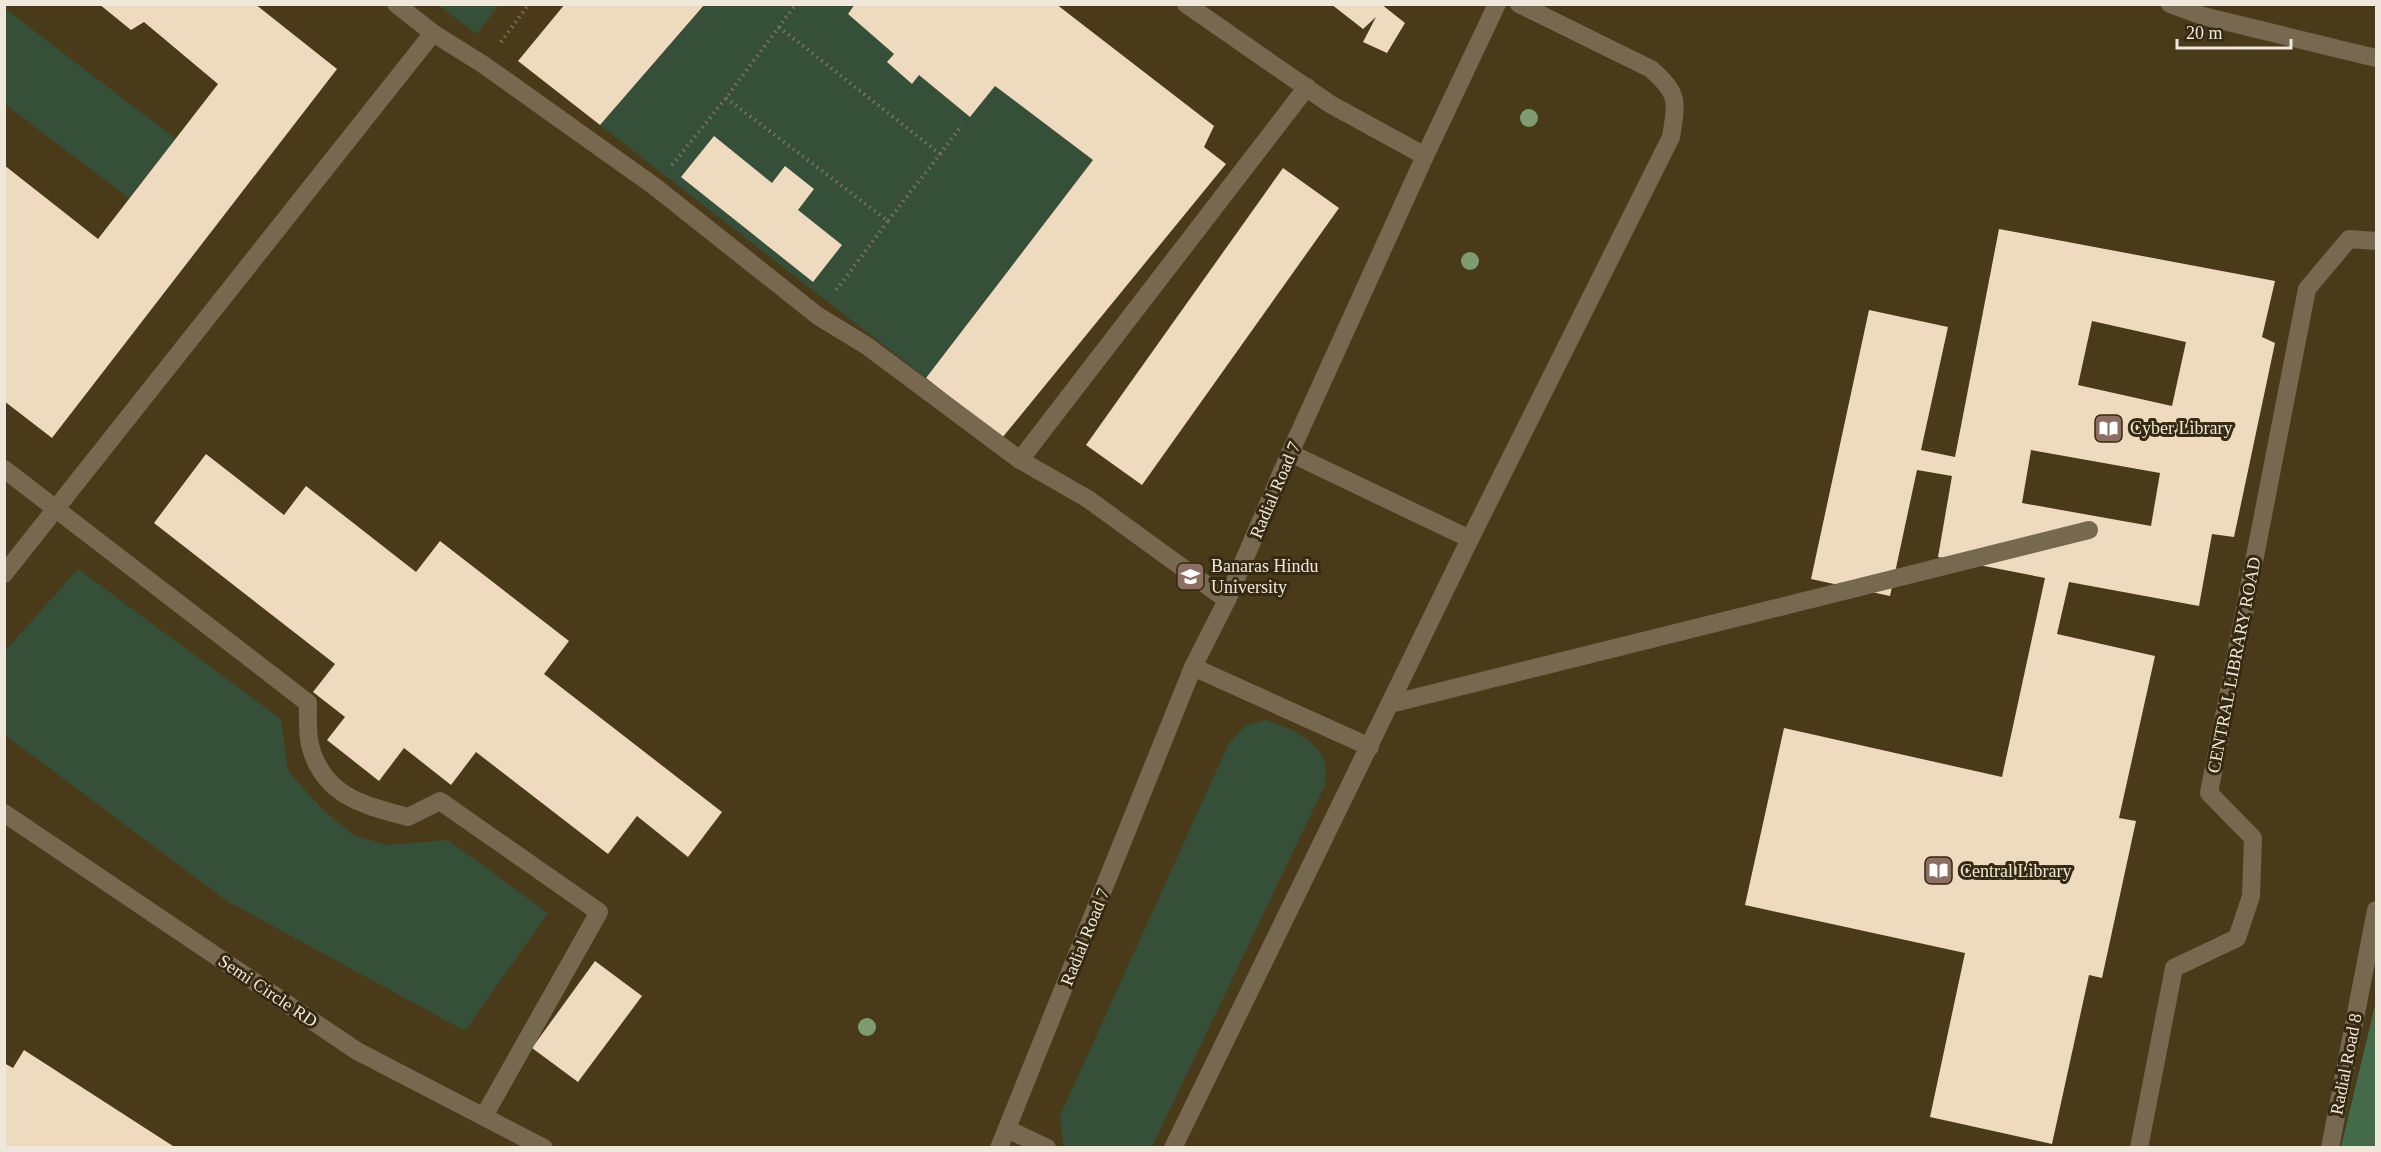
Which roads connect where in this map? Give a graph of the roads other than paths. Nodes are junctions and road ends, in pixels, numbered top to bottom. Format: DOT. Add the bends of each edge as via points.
graph roads {
  1 [pos="396,4"];
  2 [pos="1186,4"];
  3 [pos="1497,4"];
  4 [pos="1519,4"];
  5 [pos="2170,4"];
  6 [pos="434,33"];
  7 [pos="2376,58"];
  8 [pos="1307,87"];
  9 [pos="1425,156"];
  10 [pos="2376,241"];
  11 [pos="1290,453"];
  12 [pos="1020,460"];
  13 [pos="4,469"];
  14 [pos="55,509"];
  15 [pos="2089,530"];
  16 [pos="1470,539"];
  17 [pos="4,574"];
  18 [pos="1227,600"];
  19 [pos="1194,667"];
  20 [pos="1390,704"];
  21 [pos="1370,747"];
  22 [pos="4,813"];
  23 [pos="2376,910"];
  24 [pos="484,1116"];
  25 [pos="1007,1129"];
  26 [pos="544,1148"];
  27 [pos="999,1148"];
  28 [pos="1047,1148"];
  29 [pos="1173,1148"];
  30 [pos="2139,1148"];
  31 [pos="2330,1148"];
  1 -- 6 [label="lane"];
  2 -- 8 [label="lane"];
  3 -- 9 [label="lane, Radial Road 7"];
  4 -- 16 [label="lane" via="1650,69 1669,85 1676,107 1671,137"];
  5 -- 7 [label="lane" via="2203,16"];
  6 -- 12 [label="lane" via="654,186 818,315 867,346"];
  6 -- 14 [label="lane"];
  8 -- 9 [label="lane" via="1330,104"];
  8 -- 12 [label="lane"];
  9 -- 11 [label="lane, Radial Road 7"];
  10 -- 30 [label="lane, CENTRAL LIBRARY ROAD" via="2349,239 2307,289 2209,793 2253,838 2251,896 2237,938 2174,968"];
  11 -- 16 [label="lane"];
  11 -- 18 [label="lane, Radial Road 7"];
  12 -- 18 [label="lane" via="1088,499"];
  13 -- 14 [label="lane"];
  14 -- 17 [label="lane"];
  14 -- 24 [label="lane" via="308,703 310,744 322,774 341,794 408,817 440,801 599,912"];
  15 -- 20 [label="lane"];
  16 -- 20 [label="lane"];
  18 -- 19 [label="lane, Radial Road 7"];
  19 -- 21 [label="lane"];
  19 -- 25 [label="lane, Radial Road 7"];
  20 -- 21 [label="lane"];
  21 -- 29 [label="lane"];
  22 -- 24 [label="lane, Semi Circle RD" via="357,1051"];
  23 -- 31 [label="lane, Radial Road 8"];
  24 -- 26 [label="lane, Semi Circle RD"];
  25 -- 27 [label="lane, Radial Road 7"];
  25 -- 28 [label="lane"];
}
